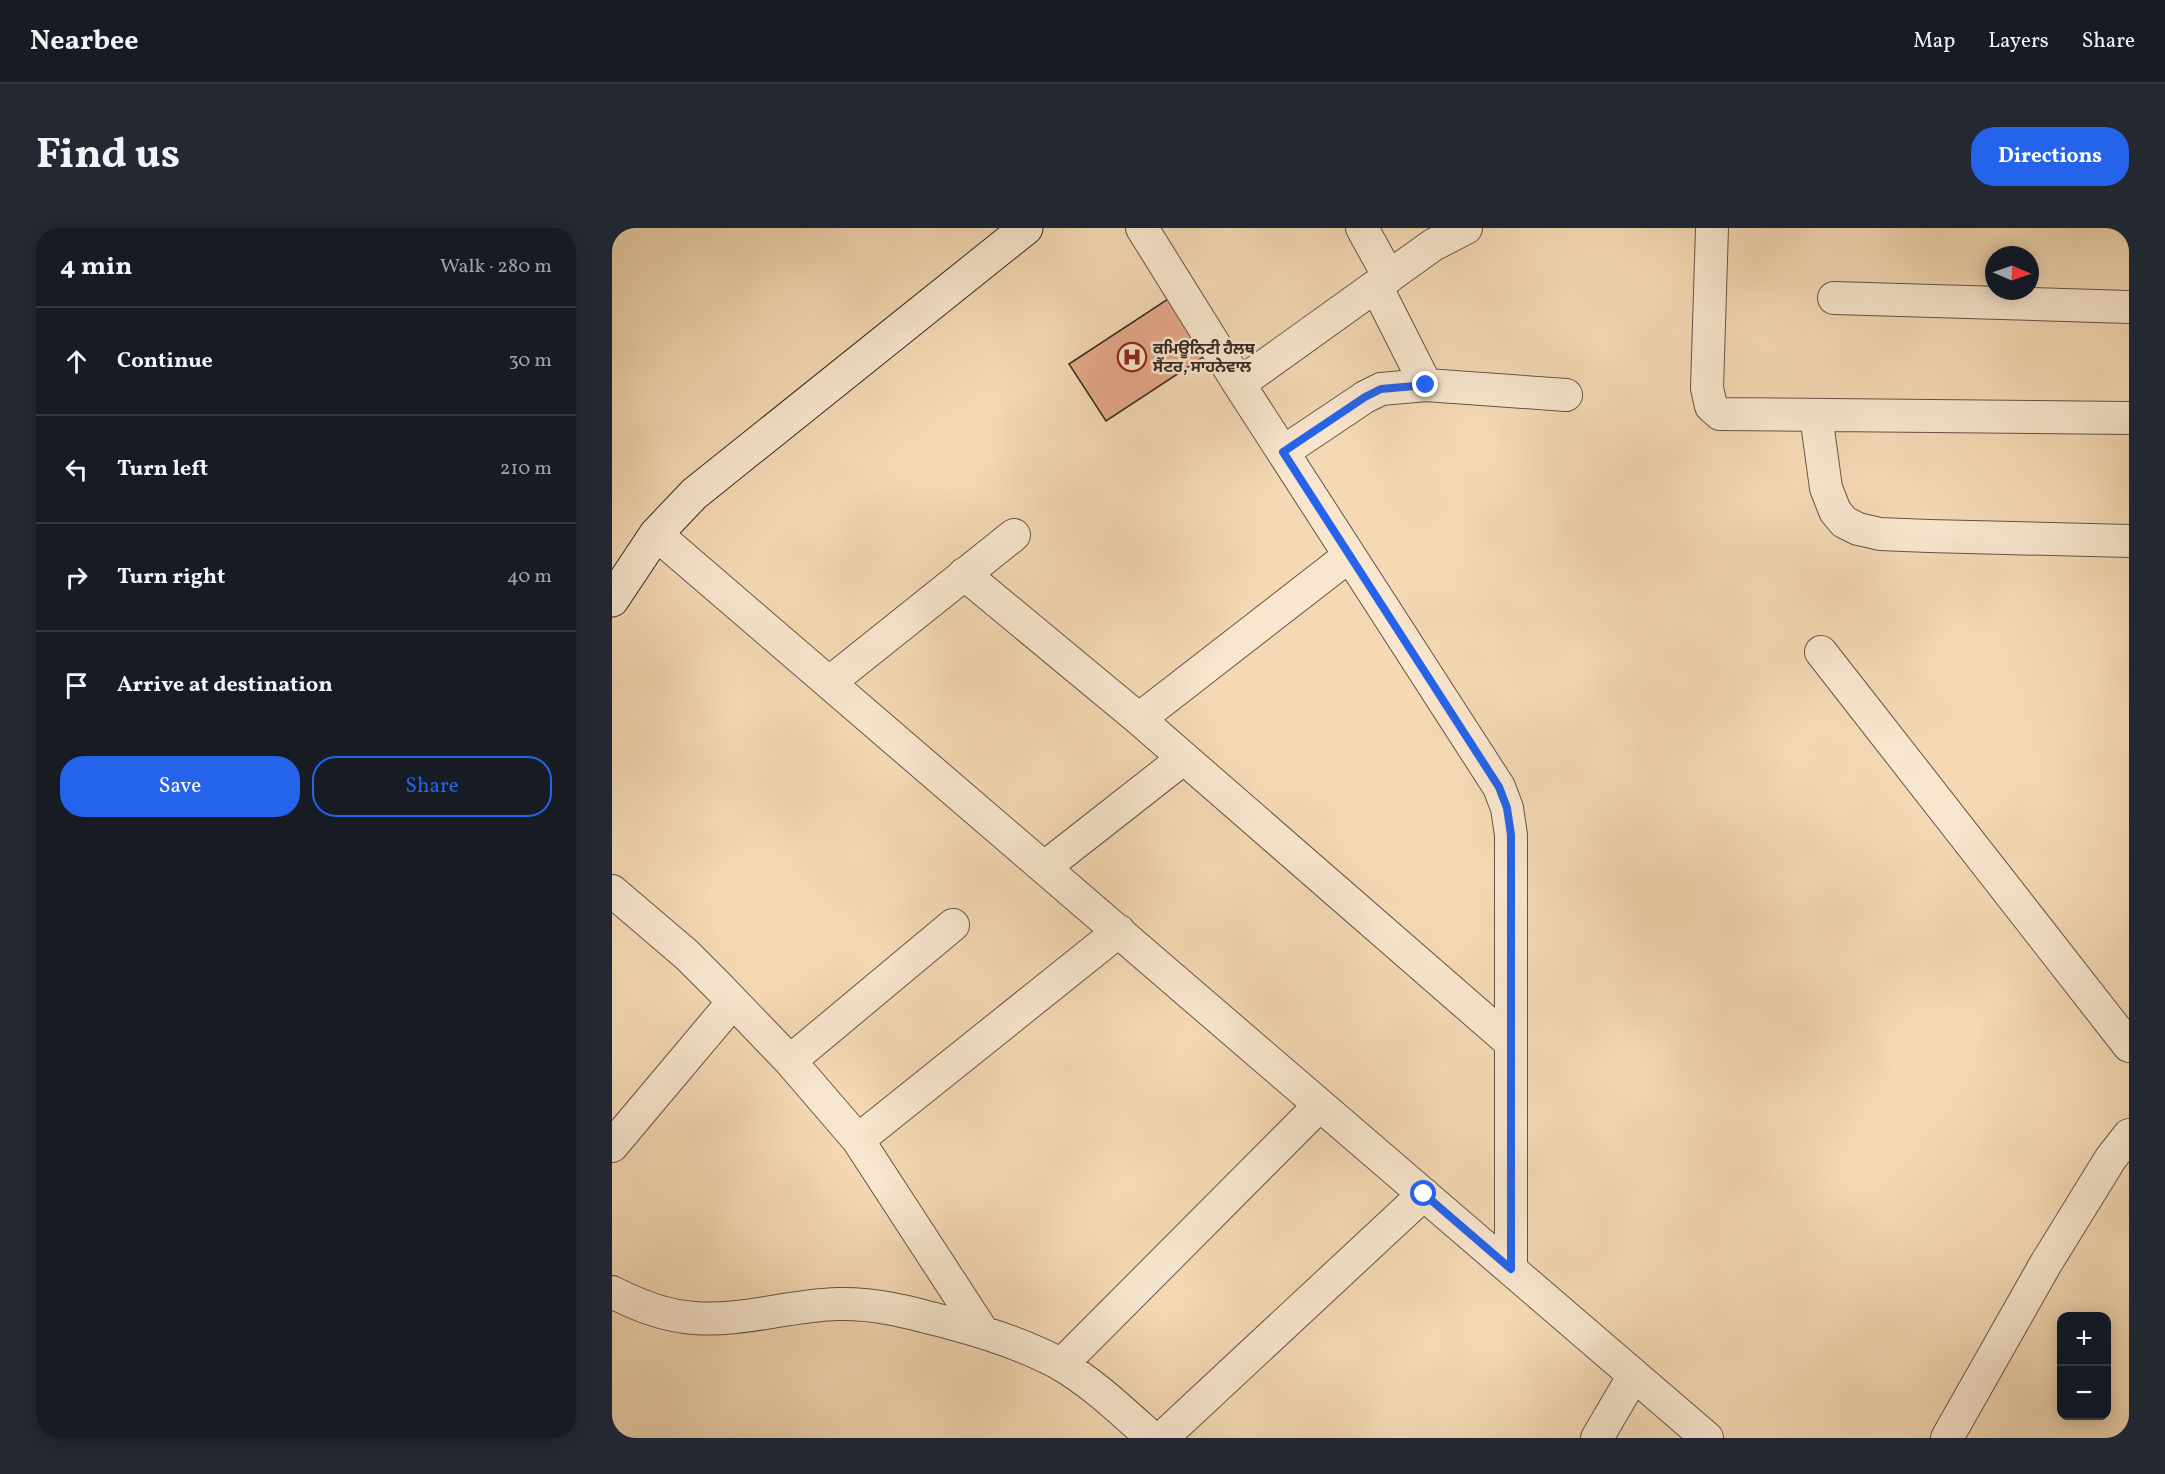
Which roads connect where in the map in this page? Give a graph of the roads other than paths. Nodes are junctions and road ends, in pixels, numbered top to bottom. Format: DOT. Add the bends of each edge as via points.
graph roads {
  1 [pos="1026,228"];
  2 [pos="1142,228"];
  3 [pos="1362,228"];
  4 [pos="1466,228"];
  5 [pos="1712,228"];
  6 [pos="1382,282"];
  7 [pos="1834,298"];
  8 [pos="2129,308"];
  9 [pos="1239,384"];
  10 [pos="1426,385"];
  11 [pos="1566,395"];
  12 [pos="1816,416"];
  13 [pos="2129,418"];
  14 [pos="1283,452"];
  15 [pos="656,534"];
  16 [pos="1014,535"];
  17 [pos="2129,541"];
  18 [pos="1349,556"];
  19 [pos="964,574"];
  20 [pos="612,600"];
  21 [pos="1821,652"];
  22 [pos="830,682"];
  23 [pos="1139,719"];
  24 [pos="1184,758"];
  25 [pos="1045,867"];
  26 [pos="612,891"];
  27 [pos="953,925"];
  28 [pos="1119,931"];
  29 [pos="734,1002"];
  30 [pos="1511,1043"];
  31 [pos="2129,1046"];
  32 [pos="790,1061"];
  33 [pos="1320,1105"];
  34 [pos="2129,1135"];
  35 [pos="858,1140"];
  36 [pos="612,1146"];
  37 [pos="1424,1194"];
  38 [pos="1511,1269"];
  39 [pos="612,1292"];
  40 [pos="983,1332"];
  41 [pos="1061,1365"];
  42 [pos="1634,1375"];
  43 [pos="1152,1438"];
  44 [pos="1162,1438"];
  45 [pos="1597,1438"];
  46 [pos="1707,1438"];
  47 [pos="1947,1438"];
  1 -- 15 [label="street" via="694,494"];
  2 -- 9 [label="street"];
  3 -- 6 [label="street"];
  4 -- 6 [label="street" via="1433,245"];
  5 -- 12 [label="street" via="1707,388 1711,406 1720,414"];
  6 -- 9 [label="street"];
  6 -- 10 [label="street"];
  7 -- 8 [label="street"];
  9 -- 14 [label="street"];
  10 -- 11 [label="street"];
  10 -- 14 [label="street" via="1381,389"];
  12 -- 13 [label="street"];
  12 -- 17 [label="street" via="1826,488 1835,511 1858,530 1929,536"];
  14 -- 18 [label="street"];
  15 -- 20 [label="street"];
  15 -- 22 [label="street"];
  16 -- 19 [label="street"];
  18 -- 23 [label="street"];
  18 -- 30 [label="street" via="1499,787 1507,808 1511,835"];
  19 -- 22 [label="street"];
  19 -- 23 [label="street"];
  21 -- 31 [label="street"];
  22 -- 25 [label="street"];
  23 -- 24 [label="street"];
  24 -- 25 [label="street"];
  24 -- 30 [label="street"];
  25 -- 28 [label="street"];
  26 -- 29 [label="street" via="687,955"];
  27 -- 32 [label="street"];
  28 -- 33 [label="street"];
  28 -- 35 [label="street"];
  29 -- 32 [label="street"];
  29 -- 36 [label="street"];
  30 -- 38 [label="street"];
  32 -- 35 [label="street"];
  33 -- 37 [label="street"];
  33 -- 41 [label="street"];
  34 -- 47 [label="street" via="2045,1265"];
  35 -- 40 [label="street"];
  37 -- 38 [label="street"];
  37 -- 44 [label="street"];
  38 -- 42 [label="street"];
  39 -- 40 [label="street" via="664,1313 693,1318 729,1318 836,1304 872,1305"];
  40 -- 41 [label="street"];
  41 -- 43 [label="street" via="1100,1392"];
  42 -- 45 [label="street"];
  42 -- 46 [label="street"];
}
